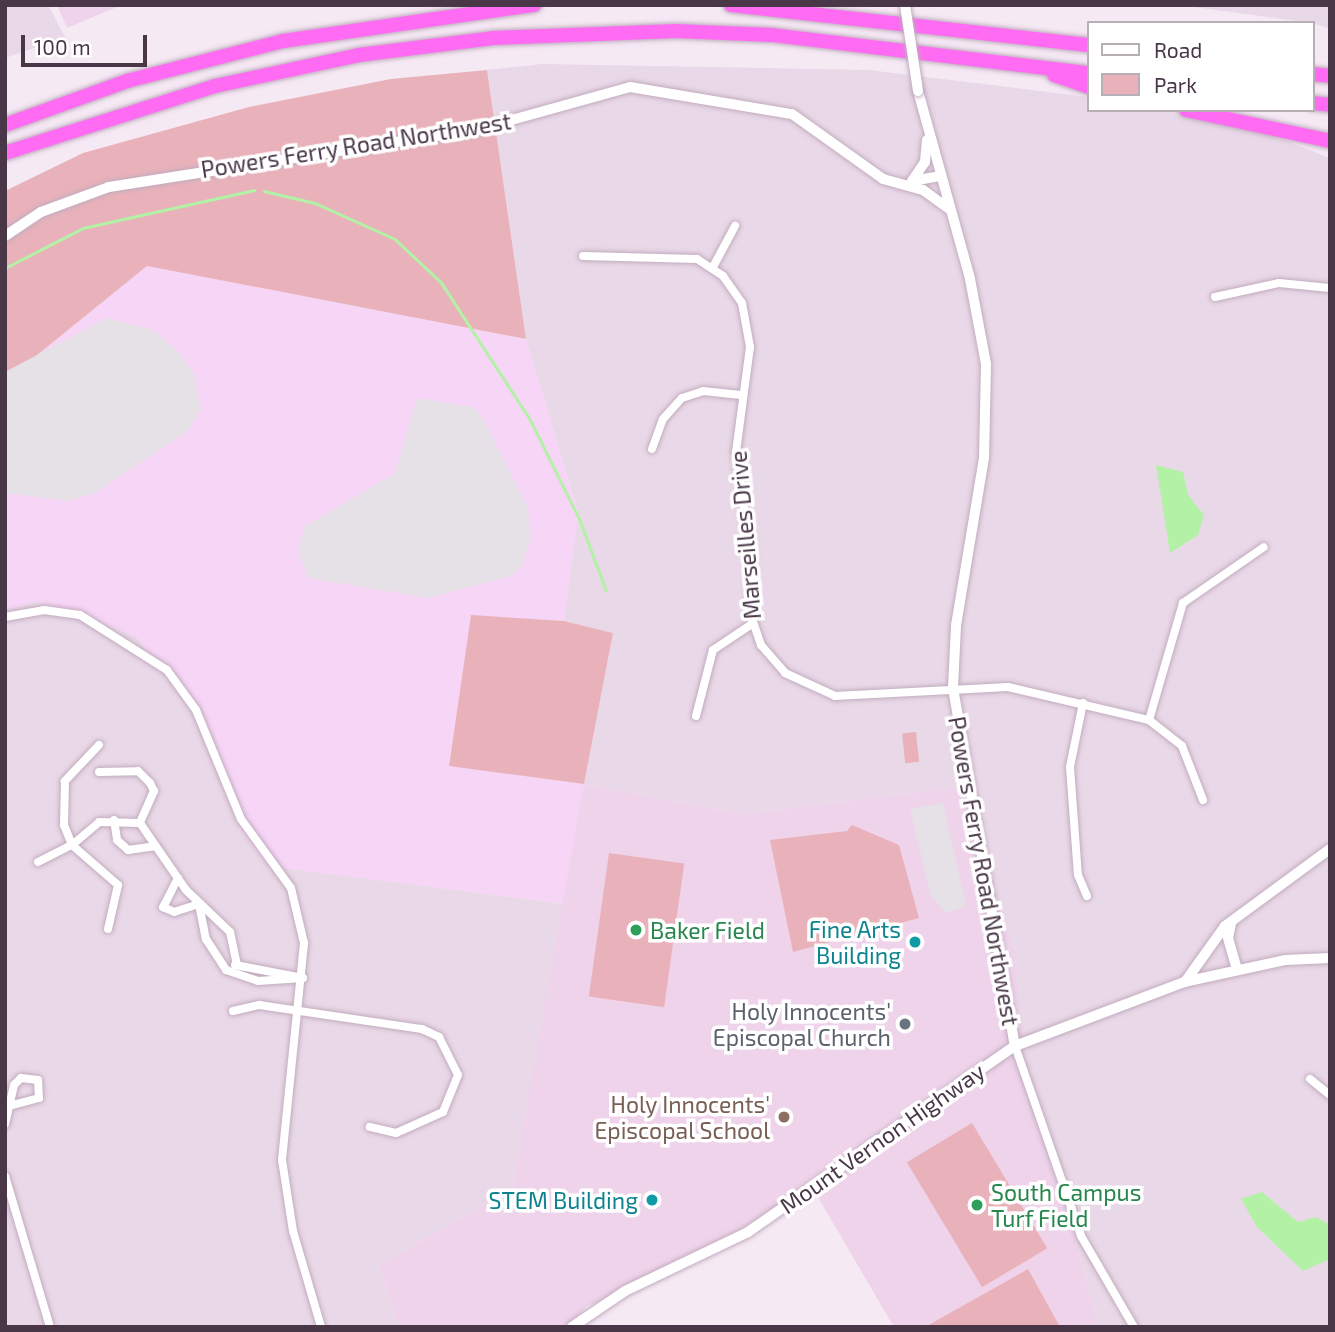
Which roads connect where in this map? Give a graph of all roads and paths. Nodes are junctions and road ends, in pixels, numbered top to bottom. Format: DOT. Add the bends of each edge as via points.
graph roads {
  1 [pos="534,5"];
  2 [pos="731,5"];
  3 [pos="905,5"];
  4 [pos="1086,45"];
  5 [pos="1033,66"];
  6 [pos="1086,74"];
  7 [pos="1086,86"];
  8 [pos="1195,112"];
  9 [pos="5,125"];
  10 [pos="926,126"];
  11 [pos="1330,141"];
  12 [pos="5,153"];
  13 [pos="940,176"];
  14 [pos="912,181"];
  15 [pos="894,183"];
  16 [pos="949,209"];
  17 [pos="735,226"];
  18 [pos="5,236"];
  19 [pos="583,256"];
  20 [pos="713,267"];
  21 [pos="1330,288"];
  22 [pos="1215,297"];
  23 [pos="741,396"];
  24 [pos="652,449"];
  25 [pos="1264,547"];
  26 [pos="5,617"];
  27 [pos="752,624"];
  28 [pos="953,688"];
  29 [pos="1083,703"];
  30 [pos="696,716"];
  31 [pos="1149,720"];
  32 [pos="99,745"];
  33 [pos="99,772"];
  34 [pos="1203,800"];
  35 [pos="114,820"];
  36 [pos="140,823"];
  37 [pos="72,845"];
  38 [pos="155,846"];
  39 [pos="1330,849"];
  40 [pos="38,862"];
  41 [pos="178,878"];
  42 [pos="1087,896"];
  43 [pos="199,904"];
  44 [pos="1231,923"];
  45 [pos="108,929"];
  46 [pos="1330,958"];
  47 [pos="237,964"];
  48 [pos="1237,969"];
  49 [pos="226,970"];
  50 [pos="303,978"];
  51 [pos="1184,982"];
  52 [pos="233,1011"];
  53 [pos="298,1011"];
  54 [pos="1015,1046"];
  55 [pos="1310,1079"];
  56 [pos="1330,1095"];
  57 [pos="13,1105"];
  58 [pos="5,1124"];
  59 [pos="370,1127"];
  60 [pos="5,1176"];
  61 [pos="50,1327"];
  62 [pos="321,1327"];
  63 [pos="572,1327"];
  64 [pos="1134,1327"];
  1 -- 9 [label="highway" via="283,41 127,81"];
  2 -- 4 [label="highway"];
  3 -- 10 [label="street, bridge"];
  5 -- 6 [label="highway"];
  5 -- 7 [label="highway"];
  5 -- 12 [label="highway" via="772,35 676,31 493,38 359,55 215,86"];
  8 -- 11 [label="highway"];
  10 -- 13 [label="street, Powers Ferry Road Northwest"];
  10 -- 14 [label="street" via="925,162"];
  13 -- 14 [label="street"];
  13 -- 16 [label="street, Powers Ferry Road Northwest"];
  14 -- 15 [label="street"];
  15 -- 16 [label="street, Powers Ferry Road Northwest" via="923,190"];
  15 -- 18 [label="street, Powers Ferry Road Northwest" via="792,114 630,87 480,128 109,187 41,212"];
  16 -- 28 [label="street, Powers Ferry Road Northwest" via="978,311 989,412 956,626"];
  17 -- 20 [label="street"];
  19 -- 20 [label="street" via="674,255"];
  20 -- 23 [label="street, Marseilles Drive" via="734,289 748,319"];
  21 -- 22 [label="street" via="1279,283"];
  23 -- 24 [label="street" via="703,391 682,398 663,419"];
  23 -- 27 [label="street, Marseilles Drive" via="736,452"];
  25 -- 31 [label="street" via="1183,603"];
  26 -- 50 [label="street" via="44,610 80,615 149,655 184,689 241,819 297,901"];
  27 -- 28 [label="street, Marseilles Drive" via="776,665 818,692 851,697"];
  27 -- 30 [label="street" via="713,650"];
  28 -- 29 [label="street, Marseilles Drive" via="1007,687"];
  28 -- 54 [label="street, Powers Ferry Road Northwest"];
  29 -- 31 [label="street, Marseilles Drive"];
  29 -- 42 [label="street" via="1070,767 1078,876"];
  31 -- 34 [label="street" via="1182,746"];
  32 -- 37 [label="street" via="65,781 63,816"];
  33 -- 36 [label="street" via="138,771 150,783 153,791"];
  35 -- 36 [label="street"];
  35 -- 37 [label="street" via="99,822"];
  35 -- 38 [label="street" via="117,840 128,850"];
  36 -- 38 [label="street"];
  37 -- 40 [label="street"];
  37 -- 45 [label="street" via="118,885"];
  38 -- 41 [label="street"];
  39 -- 44 [label="street"];
  41 -- 43 [label="street"];
  41 -- 43 [label="street" via="163,907 174,912"];
  43 -- 47 [label="street" via="230,932"];
  43 -- 49 [label="street" via="206,939"];
  44 -- 48 [label="street" via="1228,938"];
  44 -- 51 [label="street"];
  46 -- 48 [label="street, Mount Vernon Highway"];
  47 -- 49 [label="street"];
  47 -- 50 [label="street"];
  48 -- 51 [label="street, Mount Vernon Highway"];
  49 -- 50 [label="street" via="258,981"];
  50 -- 53 [label="street"];
  51 -- 54 [label="street, Mount Vernon Highway"];
  52 -- 53 [label="street" via="259,1005"];
  53 -- 59 [label="street" via="422,1029 450,1050 458,1083 443,1112 396,1133"];
  53 -- 62 [label="street" via="282,1160 293,1231"];
  54 -- 63 [label="street, Mount Vernon Highway" via="748,1232 625,1291"];
  54 -- 64 [label="street" via="1081,1236"];
  55 -- 56 [label="street"];
  57 -- 58 [label="street"];
  60 -- 61 [label="street"];
}
